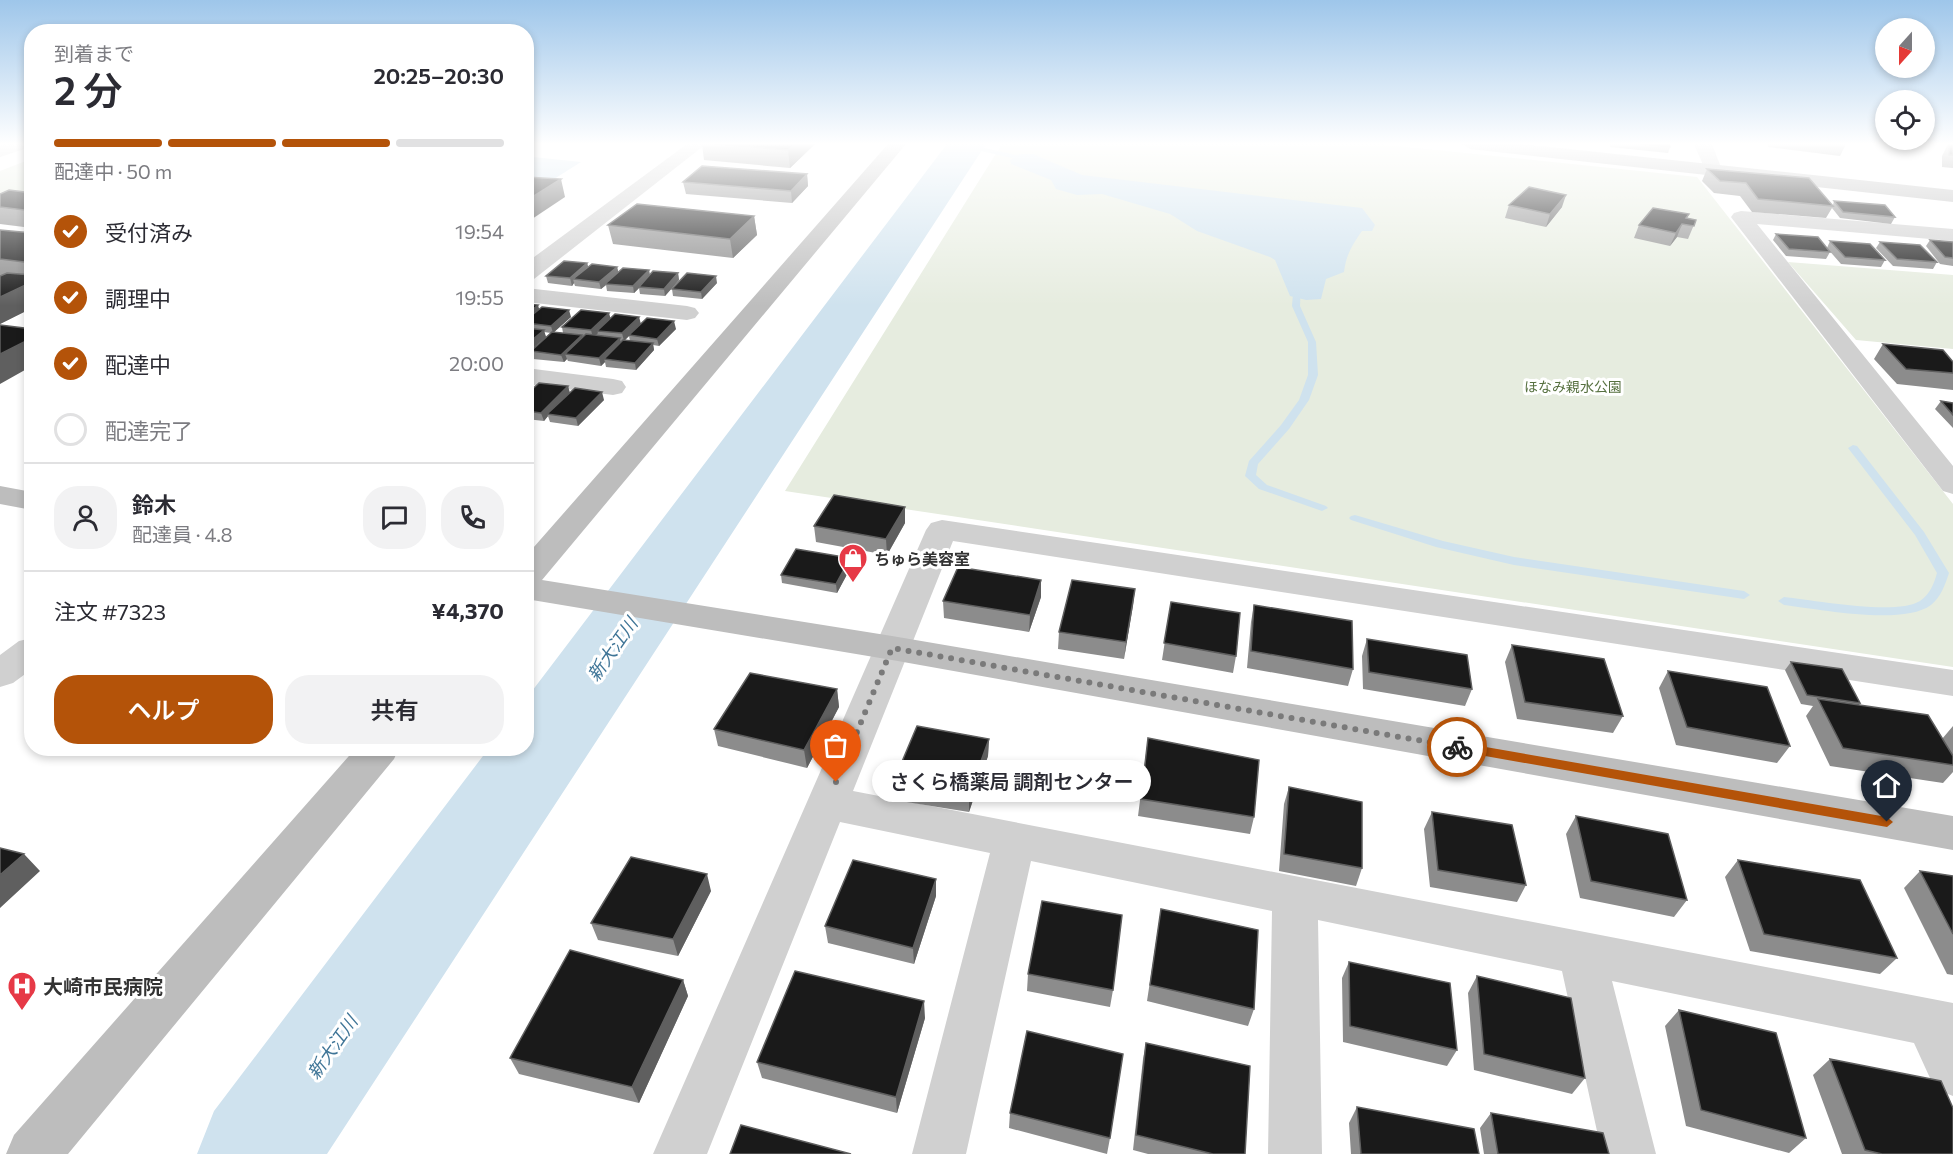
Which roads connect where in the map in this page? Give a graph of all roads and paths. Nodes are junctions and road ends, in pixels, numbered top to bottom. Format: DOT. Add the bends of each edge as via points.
graph roads {
  1 [pos="627,198"];
  2 [pos="852,198"];
  3 [pos="1953,235"];
  4 [pos="534,268"];
  5 [pos="534,296"];
  6 [pos="687,313"];
  7 [pos="534,377"];
  8 [pos="613,387"];
  9 [pos="1942,460"];
  10 [pos="1953,485"];
  11 [pos="0,495"];
  12 [pos="24,500"];
  13 [pos="534,568"];
  14 [pos="534,589"];
  15 [pos="892,648"];
  16 [pos="24,656"];
  17 [pos="0,674"];
  18 [pos="1953,683"];
  19 [pos="373,756"];
  20 [pos="827,804"];
  21 [pos="1953,833"];
  22 [pos="1014,841"];
  23 [pos="1296,897"];
  24 [pos="1582,954"];
  25 [pos="1941,1025"];
  26 [pos="1953,1071"];
  27 [pos="33,1154"];
  28 [pos="680,1154"];
  29 [pos="939,1154"];
  30 [pos="1295,1154"];
  31 [pos="1629,1154"];
  1 -- 4 [label="street"];
  2 -- 13 [label="street"];
  3 -- 9 [label="street" via="1741,217"];
  5 -- 6 [label="street"];
  7 -- 8 [label="street"];
  9 -- 10 [label="street"];
  11 -- 12 [label="street"];
  14 -- 15 [label="street"];
  15 -- 18 [label="street" via="942,530"];
  15 -- 20 [label="street"];
  15 -- 21 [label="street"];
  16 -- 17 [label="street"];
  19 -- 27 [label="street"];
  20 -- 22 [label="street"];
  20 -- 28 [label="street"];
  22 -- 23 [label="street"];
  22 -- 29 [label="street"];
  23 -- 24 [label="street"];
  23 -- 30 [label="street"];
  24 -- 25 [label="street"];
  24 -- 31 [label="street"];
  25 -- 26 [label="street"];
}
